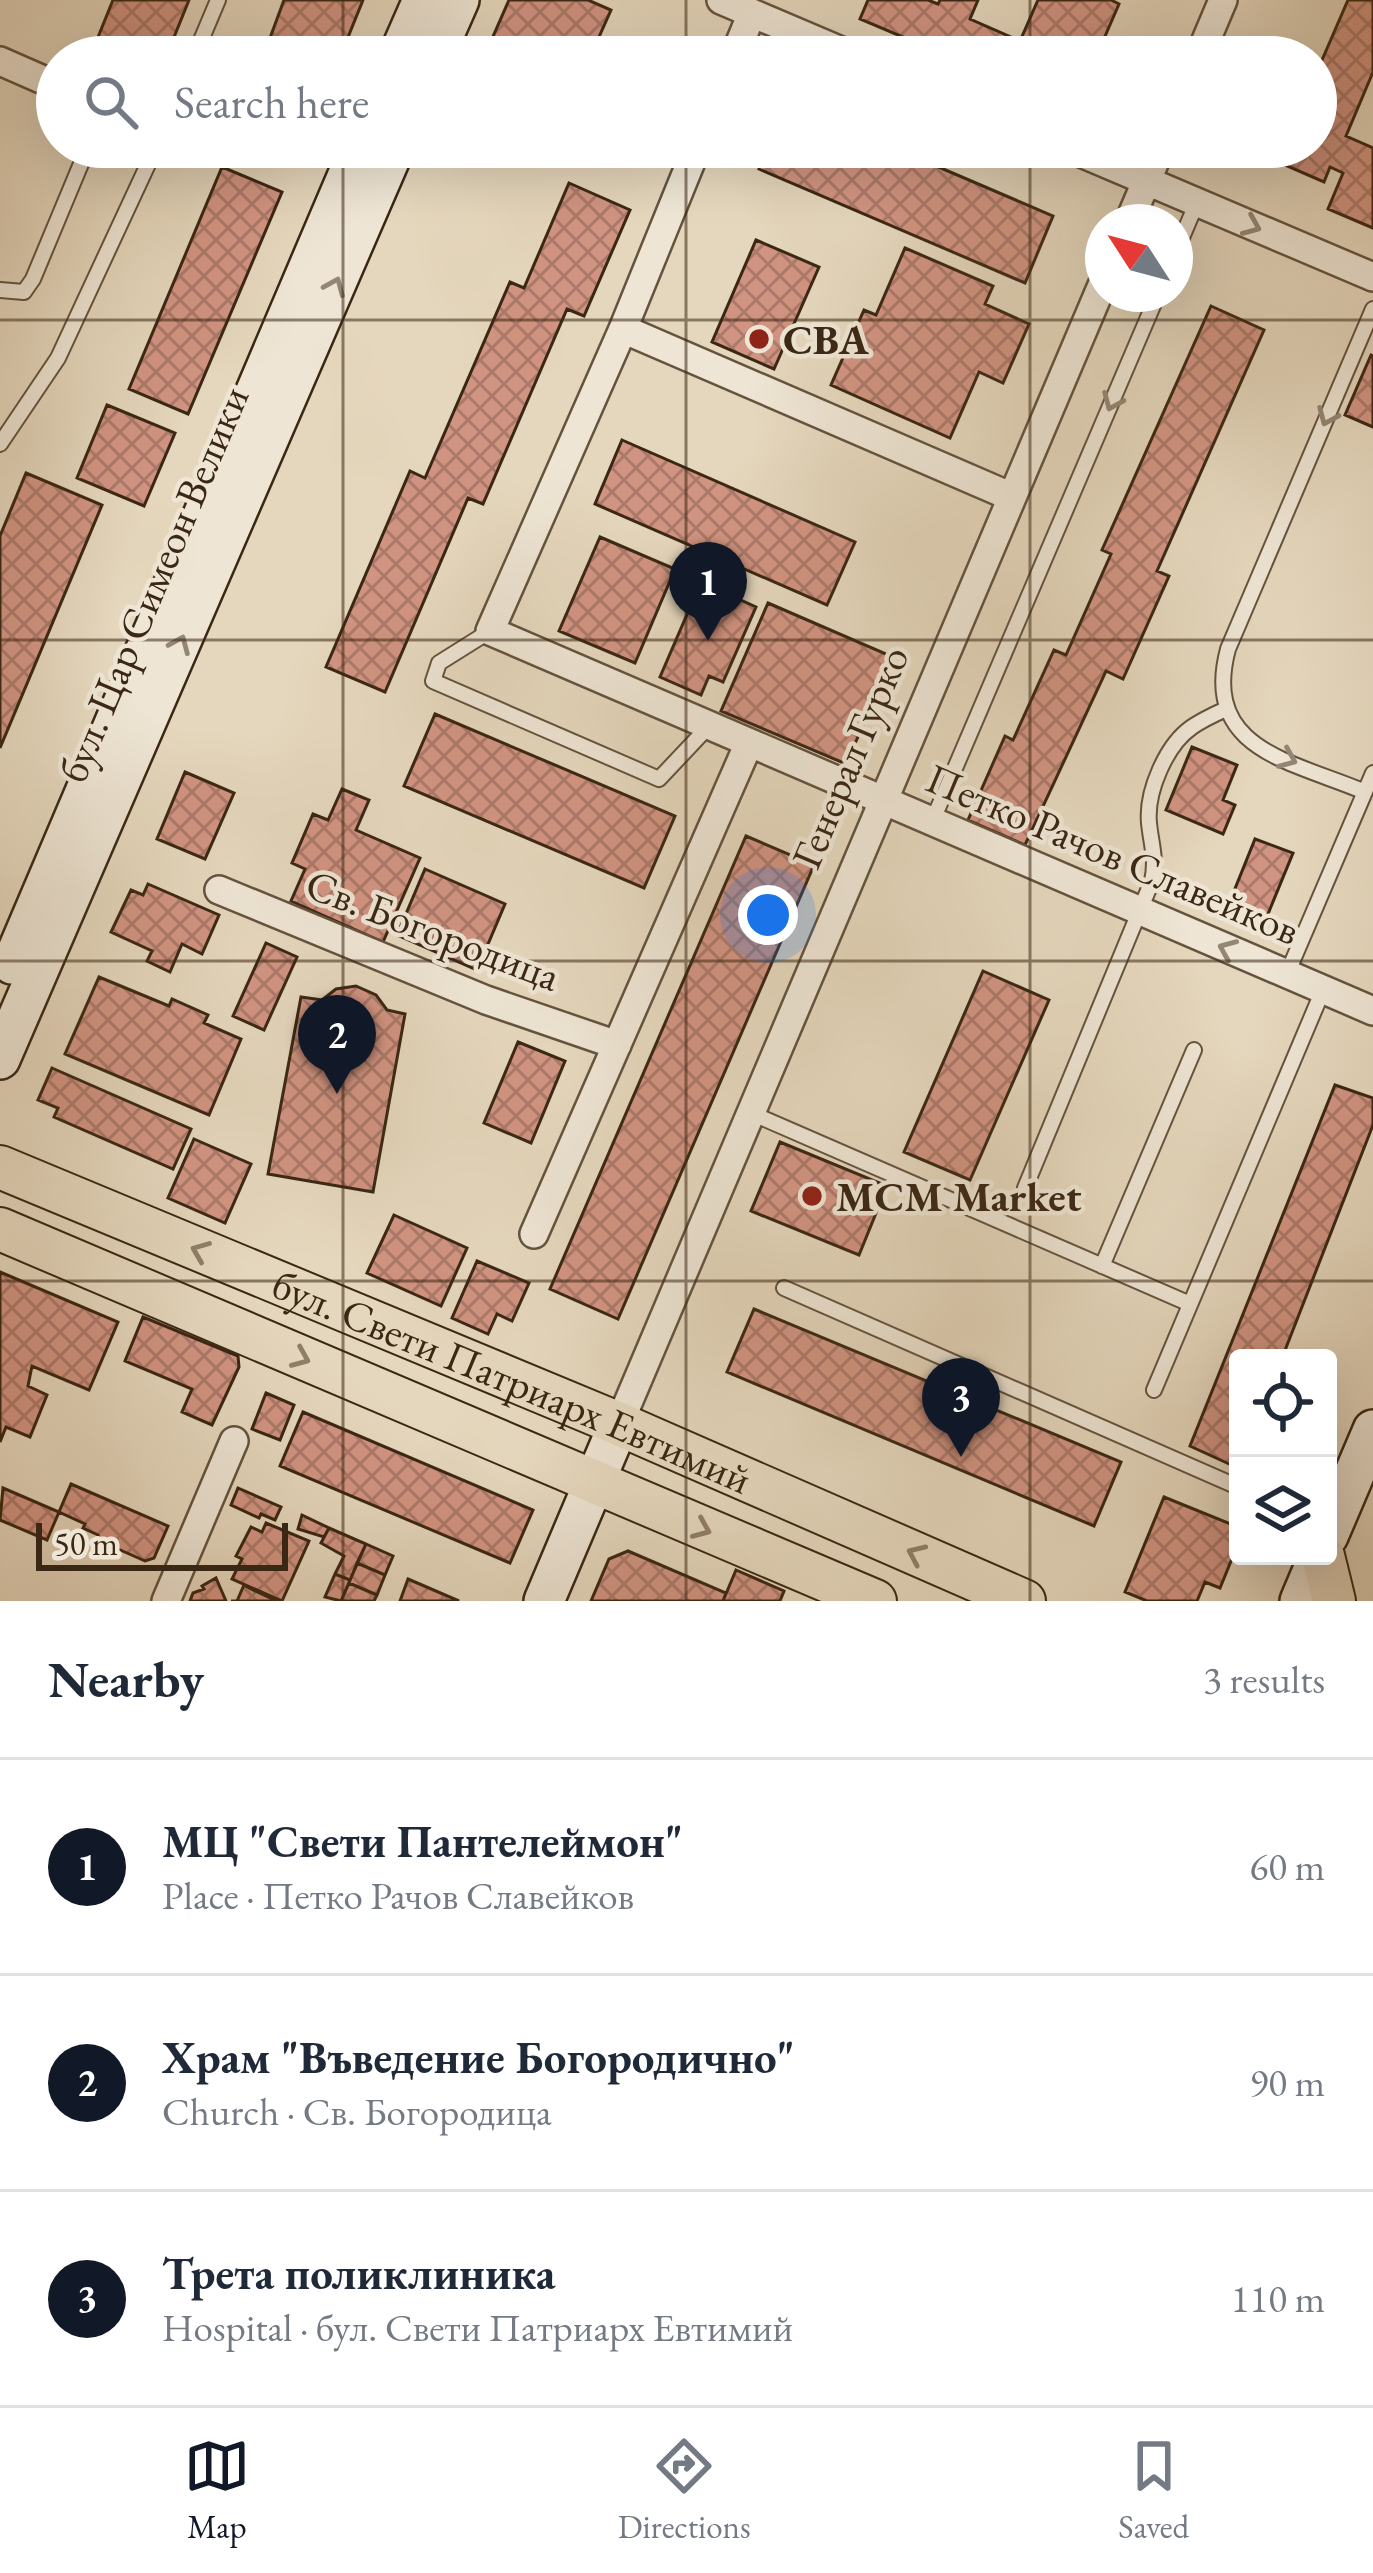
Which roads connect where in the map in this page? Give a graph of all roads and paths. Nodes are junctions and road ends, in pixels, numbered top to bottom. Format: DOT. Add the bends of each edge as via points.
graph roads {
  1 [pos="218,0"];
  2 [pos="423,0"];
  3 [pos="459,0"];
  4 [pos="721,0"];
  5 [pos="1223,0"];
  6 [pos="752,13"];
  7 [pos="203,36"];
  8 [pos="407,36"];
  9 [pos="443,36"];
  10 [pos="743,36"];
  11 [pos="806,36"];
  12 [pos="1208,36"];
  13 [pos="3,70"];
  14 [pos="36,80"];
  15 [pos="79,168"];
  16 [pos="146,168"];
  17 [pos="351,168"];
  18 [pos="386,168"];
  19 [pos="688,168"];
  20 [pos="1116,168"];
  21 [pos="1152,168"];
  22 [pos="1146,181"];
  23 [pos="1197,202"];
  24 [pos="1136,204"];
  25 [pos="1193,211"];
  26 [pos="1373,277"];
  27 [pos="0,290"];
  28 [pos="1373,309"];
  29 [pos="1091,312"];
  30 [pos="1150,312"];
  31 [pos="622,329"];
  32 [pos="0,444"];
  33 [pos="1012,497"];
  34 [pos="490,632"];
  35 [pos="1226,709"];
  36 [pos="709,726"];
  37 [pos="749,743"];
  38 [pos="1373,772"];
  39 [pos="1365,792"];
  40 [pos="884,801"];
  41 [pos="932,822"];
  42 [pos="219,890"];
  43 [pos="1140,911"];
  44 [pos="1287,974"];
  45 [pos="1323,990"];
  46 [pos="0,992"];
  47 [pos="1373,1011"];
  48 [pos="617,1045"];
  49 [pos="1194,1051"];
  50 [pos="0,1060"];
  51 [pos="751,1113"];
  52 [pos="0,1167"];
  53 [pos="1025,1188"];
  54 [pos="0,1229"];
  55 [pos="534,1234"];
  56 [pos="1102,1266"];
  57 [pos="784,1288"];
  58 [pos="1190,1304"];
  59 [pos="1154,1390"];
  60 [pos="619,1424"];
  61 [pos="1373,1430"];
  62 [pos="234,1441"];
  63 [pos="1229,1483"];
  64 [pos="594,1484"];
  65 [pos="1337,1514"];
  66 [pos="1315,1565"];
  67 [pos="1329,1565"];
  68 [pos="166,1601"];
  69 [pos="544,1601"];
  70 [pos="875,1601"];
  71 [pos="1024,1601"];
  72 [pos="1300,1601"];
  73 [pos="1334,1601"];
  1 -- 7 [label="lane"];
  2 -- 8 [label="main road"];
  3 -- 9 [label="main road"];
  4 -- 6 [label="street"];
  5 -- 12 [label="street"];
  6 -- 10 [label="street"];
  6 -- 11 [label="street"];
  13 -- 14 [label="street"];
  15 -- 27 [label="lane" via="33,279 24,292"];
  16 -- 32 [label="lane" via="58,358"];
  17 -- 46 [label="main road, бул. Цар Симеон Велики"];
  50 -- 18 [label="main road, бул. Цар Симеон Велики, one-way"];
  19 -- 31 [label="street"];
  20 -- 22 [label="street"];
  21 -- 22 [label="street"];
  22 -- 23 [label="street"];
  22 -- 24 [label="street"];
  23 -- 25 [label="lane"];
  23 -- 26 [label="street, one-way"];
  28 -- 35 [label="lane, one-way" via="1228,649 1221,675"];
  29 -- 33 [label="street, Генерал Гурко"];
  30 -- 41 [label="lane, one-way"];
  31 -- 33 [label="street"];
  31 -- 34 [label="street"];
  33 -- 40 [label="street, Генерал Гурко"];
  34 -- 36 [label="street, Петко Рачов Славейков"];
  34 -- 36 [label="lane" via="439,662 433,681 659,779"];
  35 -- 39 [label="lane, one-way" via="1253,744"];
  35 -- 43 [label="lane" via="1176,741 1162,768 1149,820 1156,859"];
  36 -- 37 [label="street, Петко Рачов Славейков"];
  37 -- 40 [label="street, Петко Рачов Славейков"];
  37 -- 48 [label="street"];
  38 -- 39 [label="lane"];
  39 -- 44 [label="lane"];
  40 -- 41 [label="street, Петко Рачов Славейков"];
  40 -- 51 [label="street, Генерал Гурко"];
  41 -- 43 [label="street, Петко Рачов Славейков"];
  42 -- 48 [label="street, Св. Богородица"];
  44 -- 43 [label="street, Петко Рачов Славейков, one-way"];
  43 -- 53 [label="lane"];
  44 -- 45 [label="street, Петко Рачов Славейков"];
  45 -- 47 [label="street, Петко Рачов Славейков"];
  45 -- 58 [label="lane"];
  48 -- 55 [label="street"];
  49 -- 56 [label="lane"];
  51 -- 56 [label="lane"];
  51 -- 60 [label="street, Генерал Гурко"];
  60 -- 52 [label="main road, бул. Свети Патриарх Евтимий, one-way"];
  54 -- 64 [label="main road, бул. Свети Патриарх Евтимий, one-way"];
  56 -- 58 [label="lane"];
  57 -- 63 [label="lane"];
  58 -- 59 [label="lane"];
  60 -- 64 [label="main road, Генерал Гурко"];
  71 -- 60 [label="main road, бул. Свети Патриарх Евтимий, one-way"];
  61 -- 65 [label="main road"];
  62 -- 68 [label="street"];
  64 -- 69 [label="main road, Генерал Гурко"];
  64 -- 70 [label="main road, бул. Свети Патриарх Евтимий, one-way"];
  66 -- 72 [label="main road"];
  67 -- 73 [label="main road"];
}
